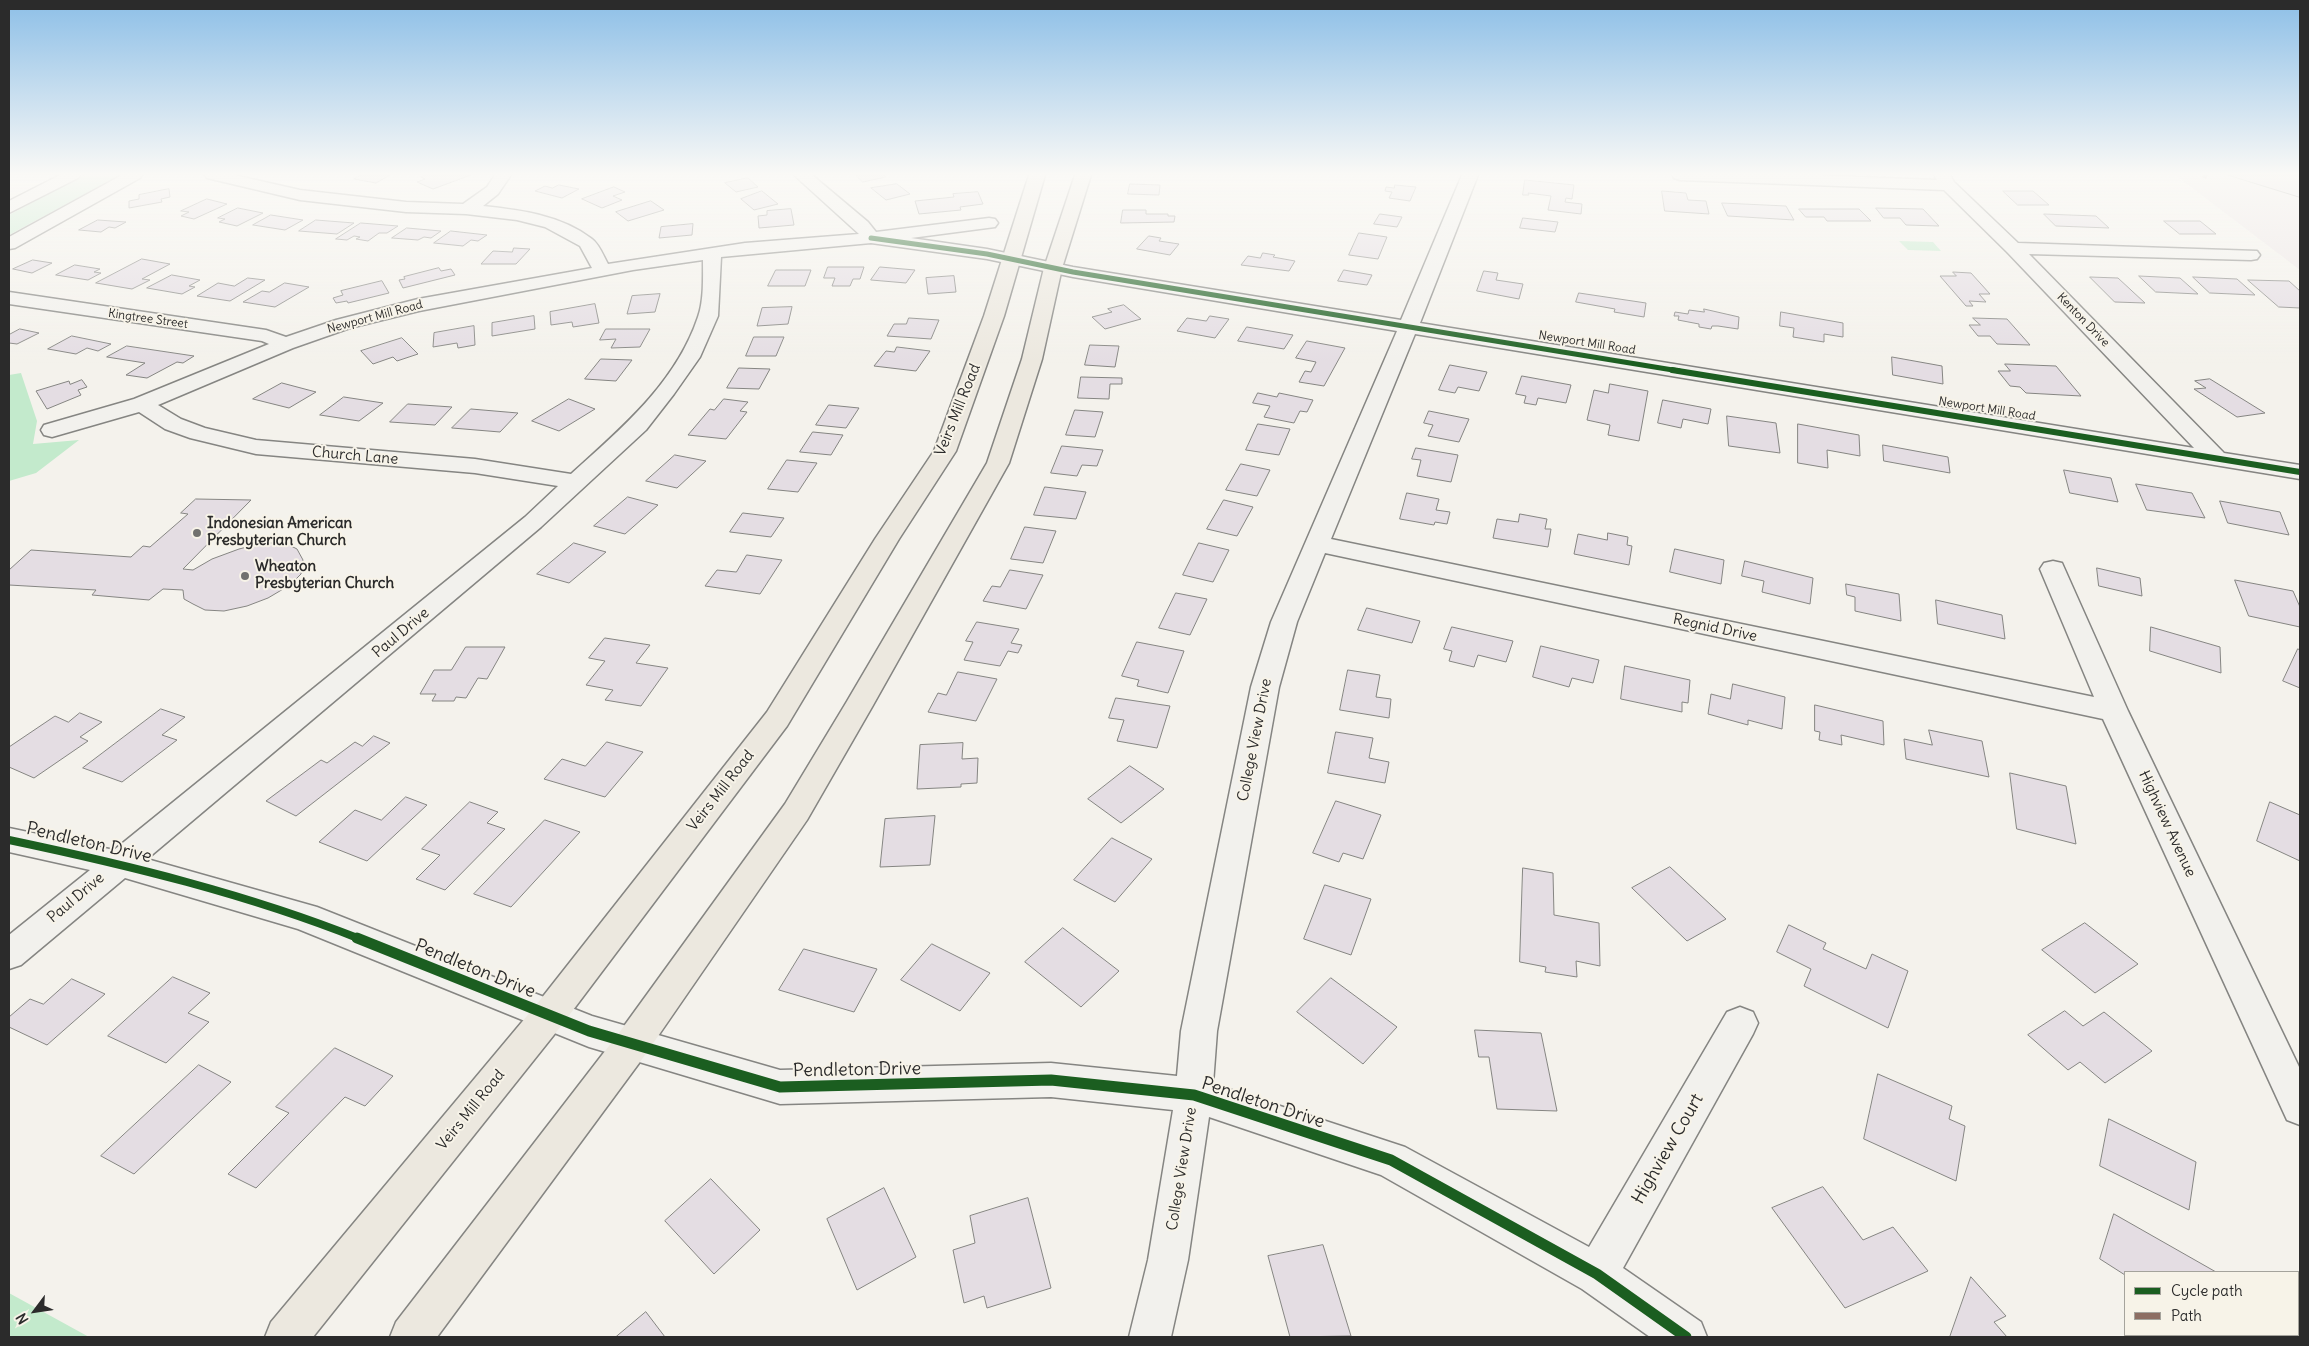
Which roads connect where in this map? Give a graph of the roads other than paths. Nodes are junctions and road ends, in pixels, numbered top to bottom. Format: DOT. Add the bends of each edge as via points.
graph roads {
  1 [pos="20,238"];
  2 [pos="578,238"];
  3 [pos="870,238"];
  4 [pos="1018,238"];
  5 [pos="1063,238"];
  6 [pos="1445,238"];
  7 [pos="2003,238"];
  8 [pos="9,244"];
  9 [pos="2013,248"];
  10 [pos="712,254"];
  11 [pos="2251,255"];
  12 [pos="1011,259"];
  13 [pos="1053,268"];
  14 [pos="603,271"];
  15 [pos="9,298"];
  16 [pos="1410,325"];
  17 [pos="286,344"];
  18 [pos="142,404"];
  19 [pos="52,430"];
  20 [pos="2216,458"];
  21 [pos="2300,472"];
  22 [pos="577,482"];
  23 [pos="1317,544"];
  24 [pos="2053,569"];
  25 [pos="2114,711"];
  26 [pos="9,840"];
  27 [pos="118,863"];
  28 [pos="9,955"];
  29 [pos="549,1015"];
  30 [pos="1740,1023"];
  31 [pos="632,1044"];
  32 [pos="2296,1088"];
  33 [pos="1194,1095"];
  34 [pos="1596,1274"];
  35 [pos="286,1337"];
  36 [pos="410,1337"];
  37 [pos="1150,1337"];
  38 [pos="1686,1337"];
  1 -- 8 [label="street"];
  2 -- 14 [label="street" via="587,243"];
  3 -- 10 [label="street, Newport Mill Road" via="793,245 746,257"];
  3 -- 12 [label="street, Newport Mill Road"];
  4 -- 12 [label="main road, Veirs Mill Road"];
  5 -- 13 [label="main road"];
  6 -- 16 [label="street, College View Drive"];
  7 -- 9 [label="street, Kenton Drive"];
  9 -- 11 [label="street"];
  9 -- 20 [label="street, Kenton Drive"];
  10 -- 14 [label="street, Newport Mill Road"];
  10 -- 22 [label="street, Paul Drive" via="708,316 690,357 638,425"];
  12 -- 13 [label="street, Newport Mill Road"];
  12 -- 29 [label="main road, Veirs Mill Road" via="945,451 777,719"];
  13 -- 16 [label="street, Newport Mill Road"];
  13 -- 31 [label="main road" via="1032,359 998,463 796,812"];
  14 -- 17 [label="street, Newport Mill Road" via="418,305 343,324"];
  15 -- 17 [label="street, Kingtree Street" via="266,336"];
  16 -- 20 [label="street, Newport Mill Road"];
  16 -- 23 [label="street, College View Drive"];
  17 -- 18 [label="street, Newport Mill Road"];
  18 -- 19 [label="street, Newport Mill Road"];
  18 -- 22 [label="street, Church Lane" via="173,424 256,447 475,466"];
  20 -- 21 [label="street, Newport Mill Road"];
  22 -- 27 [label="street, Paul Drive" via="345,679"];
  23 -- 25 [label="street, Regnid Drive"];
  23 -- 33 [label="street, College View Drive" via="1284,622 1265,687 1199,1031"];
  24 -- 25 [label="street, Highview Avenue"];
  25 -- 32 [label="street, Highview Avenue"];
  26 -- 27 [label="street, Pendleton Drive"];
  27 -- 28 [label="street, Paul Drive"];
  27 -- 29 [label="street, Pendleton Drive" via="305,917"];
  29 -- 31 [label="street, Pendleton Drive"];
  29 -- 35 [label="main road, Veirs Mill Road"];
  30 -- 34 [label="street, Highview Court"];
  31 -- 33 [label="street, Pendleton Drive" via="780,1087 1051,1080"];
  31 -- 36 [label="main road"];
  33 -- 34 [label="street, Pendleton Drive" via="1391,1160"];
  33 -- 37 [label="street, College View Drive" via="1168,1260"];
  34 -- 38 [label="street, Pendleton Drive"];
}
